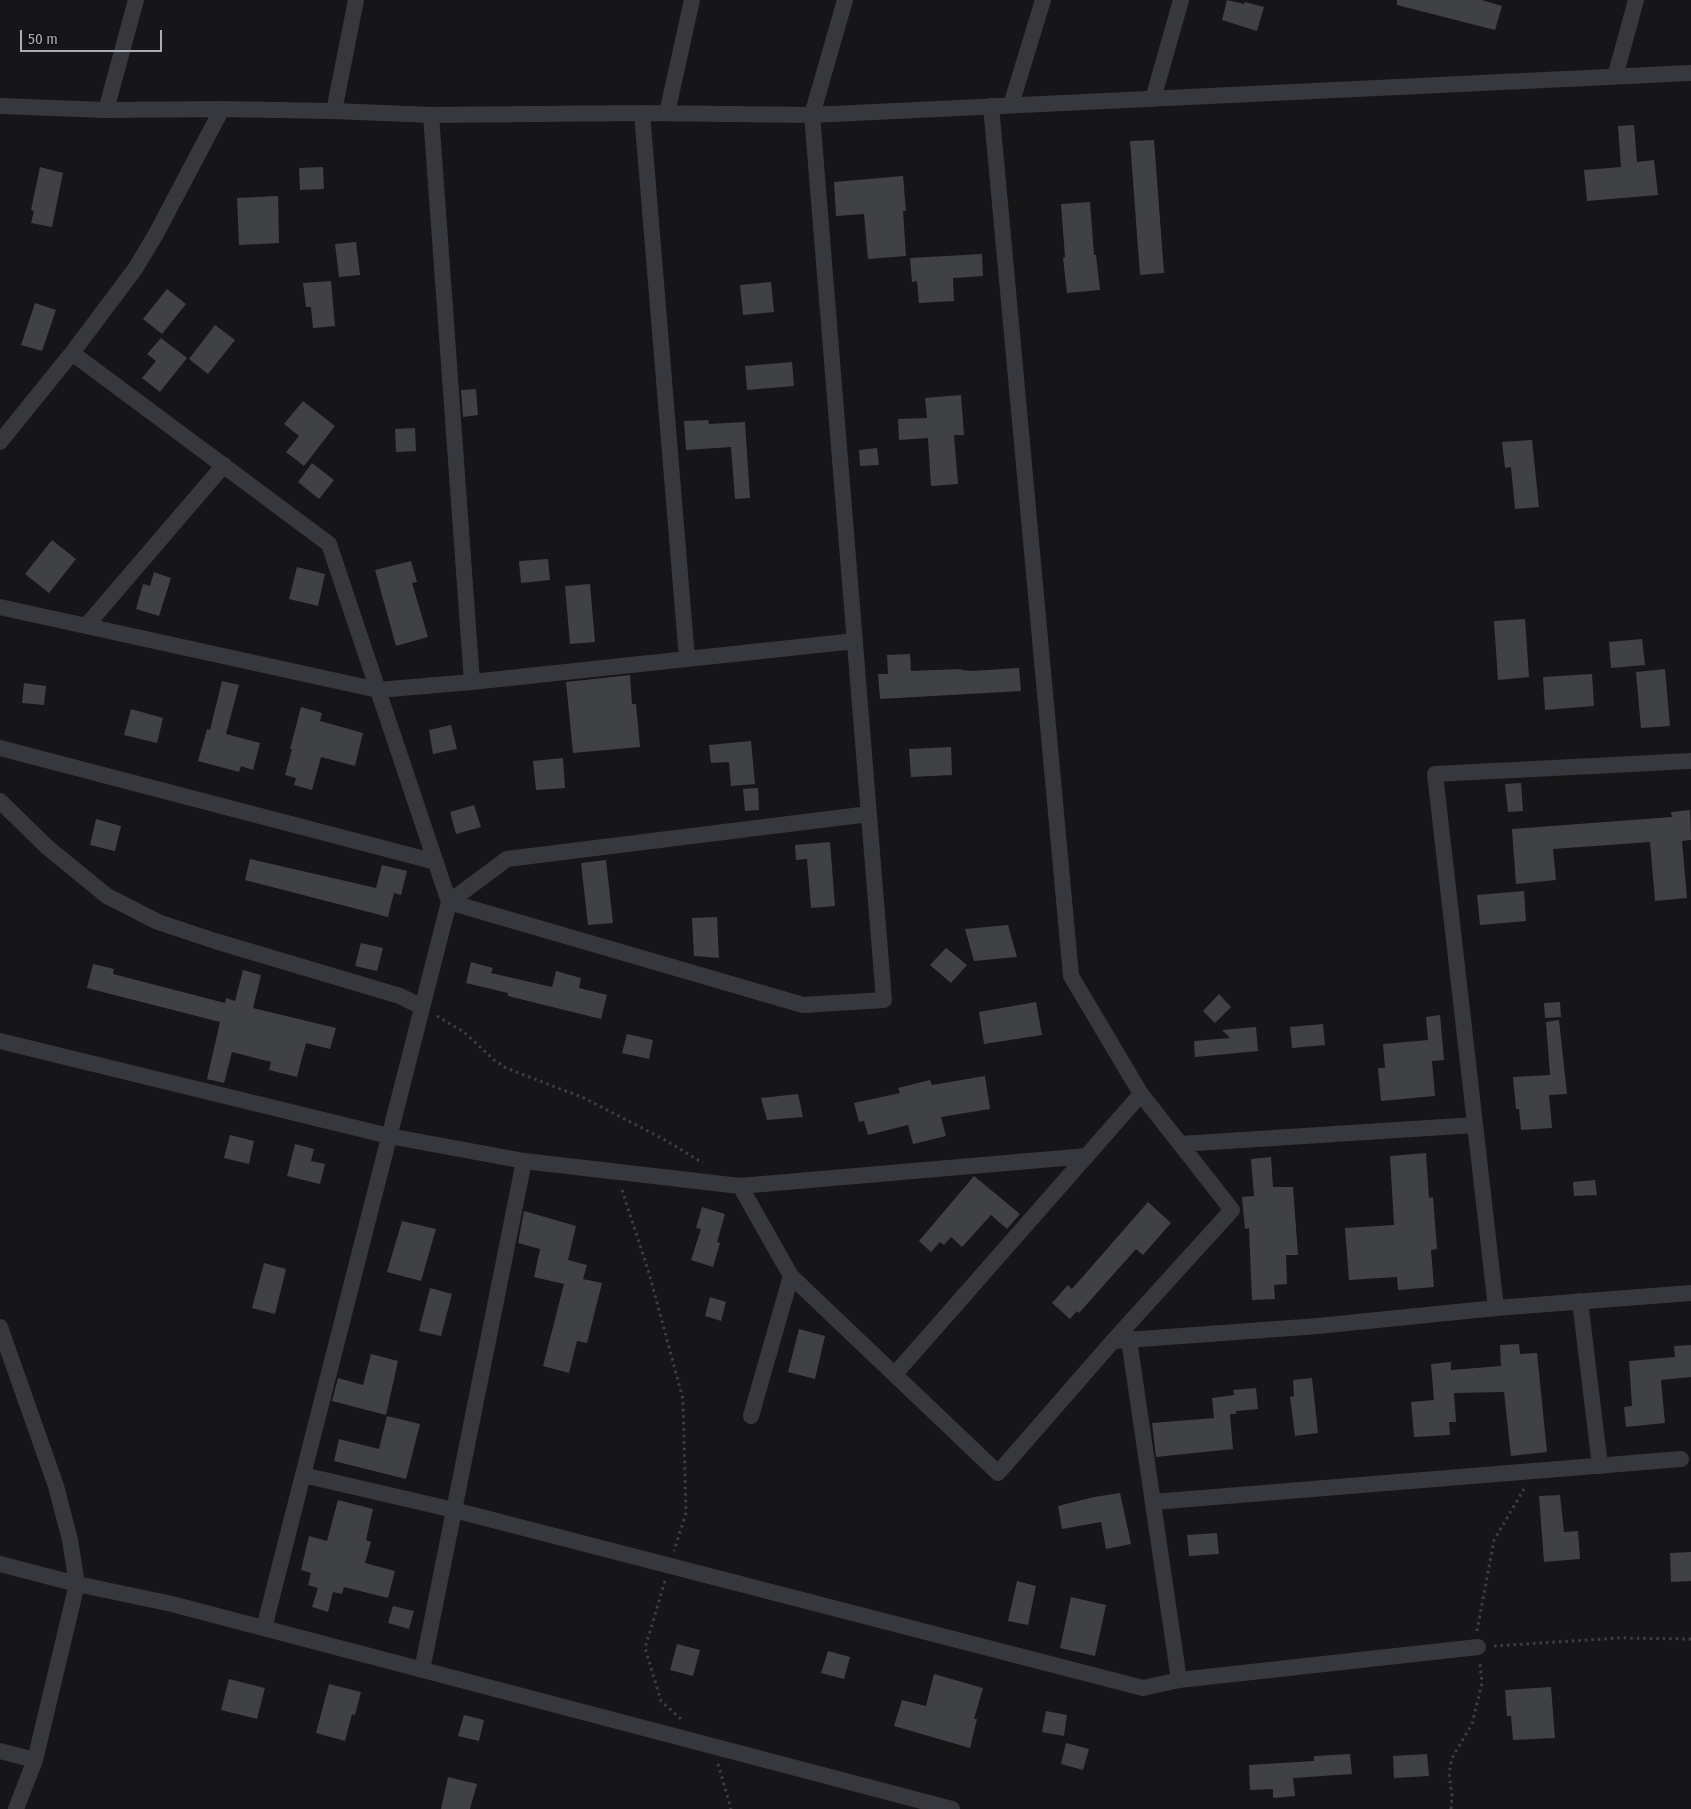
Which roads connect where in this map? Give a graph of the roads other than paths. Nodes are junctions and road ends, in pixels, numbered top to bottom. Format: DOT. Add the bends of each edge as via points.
graph roads {
  1 [pos="136,0"];
  2 [pos="356,0"];
  3 [pos="692,0"];
  4 [pos="845,0"];
  5 [pos="1043,0"];
  6 [pos="1181,0"];
  7 [pos="1632,1"];
  8 [pos="1691,73"];
  9 [pos="1615,77"];
  10 [pos="1153,99"];
  11 [pos="1012,105"];
  12 [pos="0,106"];
  13 [pos="991,106"];
  14 [pos="222,109"];
  15 [pos="106,110"];
  16 [pos="334,110"];
  17 [pos="642,113"];
  18 [pos="667,113"];
  19 [pos="431,115"];
  20 [pos="812,115"];
  21 [pos="72,353"];
  22 [pos="0,442"];
  23 [pos="224,465"];
  24 [pos="0,606"];
  25 [pos="86,626"];
  26 [pos="855,641"];
  27 [pos="687,658"];
  28 [pos="472,682"];
  29 [pos="378,690"];
  30 [pos="0,748"];
  31 [pos="1691,761"];
  32 [pos="0,801"];
  33 [pos="869,814"];
  34 [pos="436,862"];
  35 [pos="450,902"];
  36 [pos="422,1006"];
  37 [pos="0,1041"];
  38 [pos="1141,1094"];
  39 [pos="1475,1125"];
  40 [pos="390,1136"];
  41 [pos="1180,1144"];
  42 [pos="1087,1156"];
  43 [pos="524,1161"];
  44 [pos="740,1186"];
  45 [pos="790,1276"];
  46 [pos="1691,1292"];
  47 [pos="1580,1301"];
  48 [pos="1496,1308"];
  49 [pos="0,1327"];
  50 [pos="1121,1341"];
  51 [pos="895,1374"];
  52 [pos="751,1416"];
  53 [pos="1681,1459"];
  54 [pos="1600,1466"];
  55 [pos="303,1475"];
  56 [pos="1153,1502"];
  57 [pos="454,1510"];
  58 [pos="0,1564"];
  59 [pos="77,1584"];
  60 [pos="264,1628"];
  61 [pos="1478,1647"];
  62 [pos="422,1670"];
  63 [pos="1179,1680"];
  64 [pos="0,1750"];
  65 [pos="35,1760"];
  66 [pos="16,1809"];
  67 [pos="952,1809"];
  1 -- 15 [label="street"];
  2 -- 16 [label="street"];
  3 -- 18 [label="street"];
  4 -- 20 [label="street"];
  5 -- 11 [label="street"];
  6 -- 10 [label="street"];
  7 -- 9 [label="street"];
  8 -- 9 [label="street"];
  9 -- 10 [label="street"];
  10 -- 11 [label="street"];
  11 -- 13 [label="street"];
  12 -- 15 [label="street"];
  13 -- 20 [label="street"];
  13 -- 38 [label="street" via="1071,976"];
  14 -- 15 [label="street"];
  14 -- 16 [label="street"];
  14 -- 21 [label="street" via="135,269"];
  16 -- 19 [label="street"];
  17 -- 18 [label="street"];
  17 -- 19 [label="street"];
  17 -- 27 [label="street"];
  18 -- 20 [label="street"];
  19 -- 28 [label="street"];
  20 -- 26 [label="street"];
  21 -- 22 [label="street"];
  21 -- 23 [label="street"];
  23 -- 25 [label="street"];
  23 -- 29 [label="street" via="329,544"];
  24 -- 25 [label="street"];
  25 -- 29 [label="street"];
  26 -- 27 [label="street"];
  26 -- 33 [label="street"];
  27 -- 28 [label="street"];
  28 -- 29 [label="street"];
  29 -- 34 [label="street"];
  30 -- 34 [label="street"];
  31 -- 39 [label="street" via="1435,774"];
  32 -- 36 [label="street" via="47,847 107,896 158,922 400,996"];
  33 -- 35 [label="street" via="507,859"];
  33 -- 35 [label="street" via="884,1000 803,1005"];
  34 -- 35 [label="street"];
  35 -- 36 [label="street"];
  36 -- 40 [label="street"];
  37 -- 40 [label="street"];
  38 -- 41 [label="street"];
  38 -- 42 [label="street"];
  39 -- 41 [label="street"];
  39 -- 48 [label="street"];
  40 -- 43 [label="street"];
  40 -- 55 [label="street"];
  41 -- 50 [label="street" via="1232,1210"];
  42 -- 44 [label="street"];
  42 -- 51 [label="street"];
  43 -- 44 [label="street"];
  43 -- 57 [label="street"];
  44 -- 45 [label="street"];
  45 -- 51 [label="street"];
  45 -- 52 [label="street"];
  46 -- 47 [label="street"];
  47 -- 48 [label="street"];
  47 -- 54 [label="street"];
  48 -- 50 [label="street"];
  49 -- 59 [label="street" via="56,1486"];
  50 -- 51 [label="street" via="998,1473"];
  50 -- 56 [label="street"];
  53 -- 54 [label="street"];
  54 -- 56 [label="street"];
  55 -- 57 [label="street"];
  55 -- 60 [label="street"];
  56 -- 63 [label="street"];
  57 -- 62 [label="street"];
  57 -- 63 [label="street" via="1143,1688"];
  58 -- 59 [label="street"];
  59 -- 60 [label="street"];
  59 -- 65 [label="street"];
  60 -- 62 [label="street"];
  61 -- 63 [label="street"];
  62 -- 67 [label="street"];
  64 -- 65 [label="street"];
  65 -- 66 [label="street"];
}
